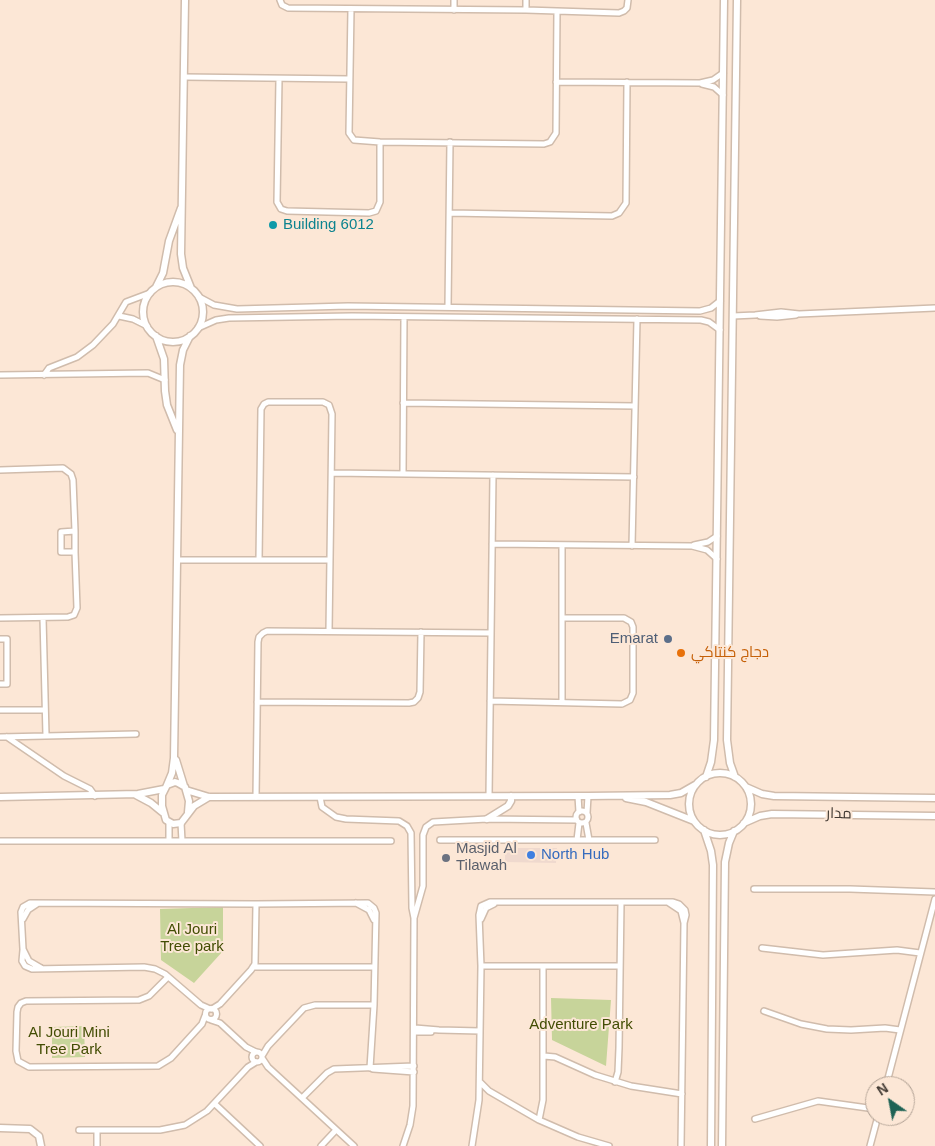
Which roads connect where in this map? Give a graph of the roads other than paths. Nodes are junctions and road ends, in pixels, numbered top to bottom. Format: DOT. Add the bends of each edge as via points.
graph roads {
  1 [pos="185,0"];
  2 [pos="280,0"];
  3 [pos="454,0"];
  4 [pos="526,0"];
  5 [pos="628,0"];
  6 [pos="724,0"];
  7 [pos="737,0"];
  8 [pos="351,9"];
  9 [pos="454,10"];
  10 [pos="526,10"];
  11 [pos="557,11"];
  12 [pos="723,73"];
  13 [pos="184,77"];
  14 [pos="279,79"];
  15 [pos="349,79"];
  16 [pos="556,82"];
  17 [pos="627,82"];
  18 [pos="700,83"];
  19 [pos="723,95"];
  20 [pos="380,142"];
  21 [pos="450,142"];
  22 [pos="182,207"];
  23 [pos="450,213"];
  24 [pos="156,287"];
  25 [pos="192,288"];
  26 [pos="150,293"];
  27 [pos="199,297"];
  28 [pos="720,301"];
  29 [pos="448,307"];
  30 [pos="935,308"];
  31 [pos="119,316"];
  32 [pos="733,316"];
  33 [pos="404,317"];
  34 [pos="637,320"];
  35 [pos="147,326"];
  36 [pos="198,328"];
  37 [pos="720,330"];
  38 [pos="155,335"];
  39 [pos="190,336"];
  40 [pos="0,375"];
  41 [pos="44,375"];
  42 [pos="165,380"];
  43 [pos="403,403"];
  44 [pos="635,406"];
  45 [pos="178,433"];
  46 [pos="0,470"];
  47 [pos="332,473"];
  48 [pos="403,474"];
  49 [pos="493,475"];
  50 [pos="634,477"];
  51 [pos="75,531"];
  52 [pos="717,536"];
  53 [pos="492,544"];
  54 [pos="562,545"];
  55 [pos="632,546"];
  56 [pos="692,546"];
  57 [pos="75,552"];
  58 [pos="717,559"];
  59 [pos="178,560"];
  60 [pos="259,560"];
  61 [pos="330,560"];
  62 [pos="0,618"];
  63 [pos="43,618"];
  64 [pos="563,618"];
  65 [pos="329,631"];
  66 [pos="421,632"];
  67 [pos="491,633"];
  68 [pos="0,639"];
  69 [pos="0,684"];
  70 [pos="490,701"];
  71 [pos="257,702"];
  72 [pos="562,702"];
  73 [pos="0,710"];
  74 [pos="45,710"];
  75 [pos="136,734"];
  76 [pos="46,736"];
  77 [pos="0,737"];
  78 [pos="6,737"];
  79 [pos="174,758"];
  80 [pos="706,777"];
  81 [pos="734,777"];
  82 [pos="695,786"];
  83 [pos="165,787"];
  84 [pos="746,787"];
  85 [pos="185,788"];
  86 [pos="132,794"];
  87 [pos="95,796"];
  88 [pos="490,796"];
  89 [pos="511,796"];
  90 [pos="578,796"];
  91 [pos="588,796"];
  92 [pos="597,796"];
  93 [pos="0,797"];
  94 [pos="209,797"];
  95 [pos="256,797"];
  96 [pos="320,797"];
  97 [pos="935,798"];
  98 [pos="162,812"];
  99 [pos="188,812"];
  100 [pos="579,812"];
  101 [pos="587,812"];
  102 [pos="935,816"];
  103 [pos="487,819"];
  104 [pos="578,821"];
  105 [pos="169,822"];
  106 [pos="695,822"];
  107 [pos="181,823"];
  108 [pos="586,823"];
  109 [pos="744,823"];
  110 [pos="704,830"];
  111 [pos="734,830"];
  112 [pos="440,840"];
  113 [pos="577,840"];
  114 [pos="589,840"];
  115 [pos="655,840"];
  116 [pos="0,841"];
  117 [pos="169,841"];
  118 [pos="182,841"];
  119 [pos="391,841"];
  120 [pos="412,843"];
  121 [pos="423,844"];
  122 [pos="413,880"];
  123 [pos="423,881"];
  124 [pos="754,889"];
  125 [pos="935,892"];
  126 [pos="935,899"];
  127 [pos="621,903"];
  128 [pos="256,904"];
  129 [pos="414,918"];
  130 [pos="762,948"];
  131 [pos="920,953"];
  132 [pos="481,966"];
  133 [pos="620,966"];
  134 [pos="253,967"];
  135 [pos="373,967"];
  136 [pos="543,967"];
  137 [pos="168,977"];
  138 [pos="201,1005"];
  139 [pos="374,1005"];
  140 [pos="214,1011"];
  141 [pos="764,1011"];
  142 [pos="208,1017"];
  143 [pos="220,1023"];
  144 [pos="415,1030"];
  145 [pos="480,1030"];
  146 [pos="900,1030"];
  147 [pos="544,1056"];
  148 [pos="257,1057"];
  149 [pos="370,1068"];
  150 [pos="414,1070"];
  151 [pos="888,1076"];
  152 [pos="480,1082"];
  153 [pos="615,1082"];
  154 [pos="493,1094"];
  155 [pos="682,1094"];
  156 [pos="302,1098"];
  157 [pos="479,1100"];
  158 [pos="215,1104"];
  159 [pos="865,1108"];
  160 [pos="755,1119"];
  161 [pos="539,1120"];
  162 [pos="875,1126"];
  163 [pos="0,1128"];
  164 [pos="79,1130"];
  165 [pos="336,1130"];
  166 [pos="97,1131"];
  167 [pos="255,1140"];
  168 [pos="41,1146"];
  169 [pos="97,1146"];
  170 [pos="250,1146"];
  171 [pos="260,1146"];
  172 [pos="321,1146"];
  173 [pos="354,1146"];
  174 [pos="403,1146"];
  175 [pos="472,1146"];
  176 [pos="609,1146"];
  177 [pos="681,1146"];
  178 [pos="711,1146"];
  179 [pos="722,1146"];
  180 [pos="870,1146"];
  1 -- 13 [label="street"];
  2 -- 8 [label="street" via="288,8"];
  3 -- 9 [label="street"];
  4 -- 10 [label="street"];
  5 -- 11 [label="street" via="627,8 621,12"];
  6 -- 12 [label="street"];
  7 -- 32 [label="street"];
  8 -- 9 [label="street"];
  8 -- 15 [label="street"];
  9 -- 10 [label="street"];
  10 -- 11 [label="street"];
  11 -- 16 [label="street"];
  12 -- 18 [label="street"];
  12 -- 19 [label="street"];
  13 -- 14 [label="street"];
  13 -- 22 [label="street"];
  14 -- 15 [label="street"];
  14 -- 20 [label="street" via="277,202 281,210 376,211 380,202"];
  15 -- 20 [label="street" via="350,136 358,141"];
  16 -- 17 [label="street"];
  16 -- 21 [label="street" via="556,134 550,142"];
  17 -- 18 [label="street"];
  17 -- 23 [label="street" via="626,203 620,214"];
  18 -- 19 [label="street" via="714,87"];
  19 -- 28 [label="street"];
  20 -- 21 [label="street"];
  21 -- 23 [label="street"];
  22 -- 24 [label="street"];
  22 -- 25 [label="street" via="181,261"];
  23 -- 29 [label="street"];
  24 -- 25 [label="street" via="174,282"];
  24 -- 26 [label="street"];
  25 -- 27 [label="street"];
  26 -- 31 [label="street" via="126,302"];
  26 -- 35 [label="street" via="144,305"];
  27 -- 29 [label="street" via="214,305 236,309"];
  27 -- 36 [label="street" via="203,316"];
  28 -- 29 [label="street" via="700,311"];
  28 -- 37 [label="street"];
  30 -- 32 [label="street"];
  31 -- 35 [label="street"];
  31 -- 41 [label="street" via="93,346 49,368"];
  32 -- 81 [label="street" via="727,740"];
  33 -- 34 [label="street"];
  33 -- 36 [label="street" via="235,318 216,320"];
  33 -- 43 [label="street"];
  34 -- 37 [label="street" via="701,320"];
  34 -- 44 [label="street"];
  35 -- 38 [label="street"];
  36 -- 39 [label="street"];
  37 -- 52 [label="street"];
  38 -- 39 [label="street" via="172,341"];
  38 -- 42 [label="street" via="163,354"];
  39 -- 45 [label="street" via="180,365"];
  40 -- 41 [label="street"];
  41 -- 42 [label="street" via="148,373"];
  42 -- 45 [label="street" via="167,404"];
  43 -- 44 [label="street"];
  43 -- 48 [label="street"];
  44 -- 50 [label="street"];
  45 -- 59 [label="street"];
  46 -- 51 [label="street" via="63,468 71,474"];
  47 -- 48 [label="street"];
  47 -- 60 [label="street" via="332,414 328,405 320,402 264,404 261,411"];
  47 -- 61 [label="street"];
  48 -- 49 [label="street"];
  49 -- 50 [label="street"];
  49 -- 53 [label="street"];
  50 -- 55 [label="street"];
  51 -- 57 [label="street"];
  51 -- 57 [label="street" via="61,532 61,552"];
  52 -- 56 [label="street"];
  52 -- 58 [label="street"];
  53 -- 54 [label="street"];
  53 -- 67 [label="street"];
  54 -- 55 [label="street"];
  54 -- 64 [label="street"];
  55 -- 56 [label="street"];
  56 -- 58 [label="street" via="707,550"];
  57 -- 63 [label="street" via="76,612 68,617"];
  58 -- 80 [label="street" via="714,740"];
  59 -- 60 [label="street"];
  59 -- 79 [label="street"];
  60 -- 61 [label="street"];
  61 -- 65 [label="street"];
  62 -- 63 [label="street"];
  63 -- 74 [label="street"];
  64 -- 72 [label="street"];
  64 -- 72 [label="street" via="630,620 633,627 633,693 625,703"];
  65 -- 66 [label="street"];
  65 -- 71 [label="street" via="268,631 261,634 258,642"];
  66 -- 67 [label="street"];
  66 -- 71 [label="street" via="420,692 414,702"];
  67 -- 70 [label="street"];
  68 -- 69 [label="street" via="7,639 7,684"];
  70 -- 72 [label="street"];
  70 -- 88 [label="street"];
  71 -- 95 [label="street"];
  73 -- 74 [label="street"];
  74 -- 76 [label="street"];
  75 -- 76 [label="street"];
  76 -- 78 [label="street"];
  77 -- 78 [label="street"];
  78 -- 87 [label="street" via="64,776 90,789"];
  79 -- 83 [label="street" via="171,777"];
  79 -- 85 [label="street"];
  80 -- 81 [label="street" via="720,773"];
  80 -- 82 [label="street"];
  81 -- 84 [label="street"];
  82 -- 92 [label="street" via="670,795"];
  82 -- 106 [label="street" via="689,804"];
  83 -- 85 [label="street" via="174,782"];
  83 -- 86 [label="street"];
  83 -- 98 [label="street"];
  84 -- 97 [label="street, مدار" via="774,796"];
  84 -- 109 [label="street" via="750,805"];
  85 -- 94 [label="street"];
  85 -- 99 [label="street"];
  86 -- 87 [label="street"];
  86 -- 98 [label="street"];
  87 -- 93 [label="street"];
  88 -- 89 [label="street"];
  88 -- 96 [label="street"];
  89 -- 90 [label="street"];
  89 -- 103 [label="street" via="508,806"];
  90 -- 91 [label="street"];
  90 -- 100 [label="street"];
  91 -- 92 [label="street"];
  91 -- 101 [label="street"];
  92 -- 106 [label="street" via="640,800"];
  94 -- 95 [label="street"];
  94 -- 99 [label="street"];
  95 -- 96 [label="street"];
  96 -- 120 [label="street" via="322,807 339,818 403,823 411,833"];
  98 -- 105 [label="street"];
  99 -- 107 [label="street"];
  100 -- 101 [label="street"];
  100 -- 104 [label="street"];
  101 -- 108 [label="street" via="589,818"];
  102 -- 109 [label="street, مدار" via="772,814"];
  103 -- 104 [label="street"];
  103 -- 121 [label="street" via="432,822 424,831"];
  104 -- 108 [label="street"];
  104 -- 113 [label="street"];
  105 -- 107 [label="street"];
  105 -- 117 [label="street"];
  106 -- 110 [label="street"];
  107 -- 118 [label="street"];
  108 -- 114 [label="street"];
  109 -- 111 [label="street"];
  110 -- 111 [label="street" via="721,834"];
  110 -- 178 [label="street" via="713,865"];
  111 -- 179 [label="street" via="725,862"];
  112 -- 113 [label="street"];
  113 -- 114 [label="street"];
  114 -- 115 [label="street"];
  116 -- 117 [label="street"];
  117 -- 118 [label="street"];
  118 -- 119 [label="street"];
  120 -- 121 [label="street"];
  120 -- 122 [label="street"];
  121 -- 123 [label="street"];
  122 -- 123 [label="street"];
  122 -- 129 [label="street"];
  123 -- 129 [label="street"];
  124 -- 125 [label="street"];
  126 -- 131 [label="street"];
  127 -- 132 [label="street" via="487,903 479,912"];
  127 -- 133 [label="street"];
  127 -- 155 [label="street" via="669,902 683,907 686,915"];
  128 -- 134 [label="street" via="256,957"];
  128 -- 135 [label="street" via="356,903 366,908 374,920"];
  128 -- 137 [label="street" via="40,903 28,910 23,921 21,956 25,966 32,969 150,967"];
  129 -- 144 [label="street"];
  130 -- 131 [label="street" via="823,955 897,950"];
  131 -- 146 [label="street"];
  132 -- 136 [label="street"];
  132 -- 145 [label="street"];
  133 -- 136 [label="street"];
  133 -- 153 [label="street" via="619,1056"];
  134 -- 135 [label="street"];
  134 -- 140 [label="street"];
  135 -- 139 [label="street"];
  136 -- 147 [label="street"];
  137 -- 138 [label="street"];
  137 -- 142 [label="street" via="149,996 140,1000 21,1003 17,1012 18,1061 29,1067 158,1066 168,1061"];
  138 -- 140 [label="street"];
  138 -- 142 [label="street"];
  139 -- 148 [label="street" via="308,1006"];
  139 -- 149 [label="street"];
  140 -- 142 [label="street" via="215,1017"];
  140 -- 142 [label="street" via="207,1010"];
  140 -- 143 [label="street"];
  141 -- 146 [label="street" via="827,1029"];
  142 -- 143 [label="street"];
  143 -- 148 [label="street"];
  144 -- 145 [label="street"];
  144 -- 150 [label="street"];
  145 -- 152 [label="street"];
  146 -- 151 [label="street"];
  147 -- 153 [label="street" via="555,1057"];
  147 -- 161 [label="street" via="543,1105"];
  148 -- 156 [label="street"];
  148 -- 158 [label="street"];
  149 -- 150 [label="street"];
  149 -- 156 [label="street" via="334,1069"];
  150 -- 174 [label="street" via="412,1116"];
  152 -- 154 [label="street"];
  152 -- 157 [label="street"];
  153 -- 155 [label="street"];
  154 -- 157 [label="street"];
  154 -- 161 [label="street"];
  155 -- 177 [label="street"];
  156 -- 165 [label="street"];
  157 -- 175 [label="street"];
  158 -- 166 [label="street" via="193,1121 177,1128"];
  158 -- 167 [label="street"];
  159 -- 160 [label="street" via="818,1101"];
  161 -- 176 [label="street"];
  162 -- 180 [label="street"];
  163 -- 168 [label="street" via="30,1129 38,1136"];
  164 -- 166 [label="street"];
  165 -- 172 [label="street"];
  165 -- 173 [label="street"];
  166 -- 169 [label="street"];
  167 -- 170 [label="street"];
  167 -- 171 [label="street"];
}
